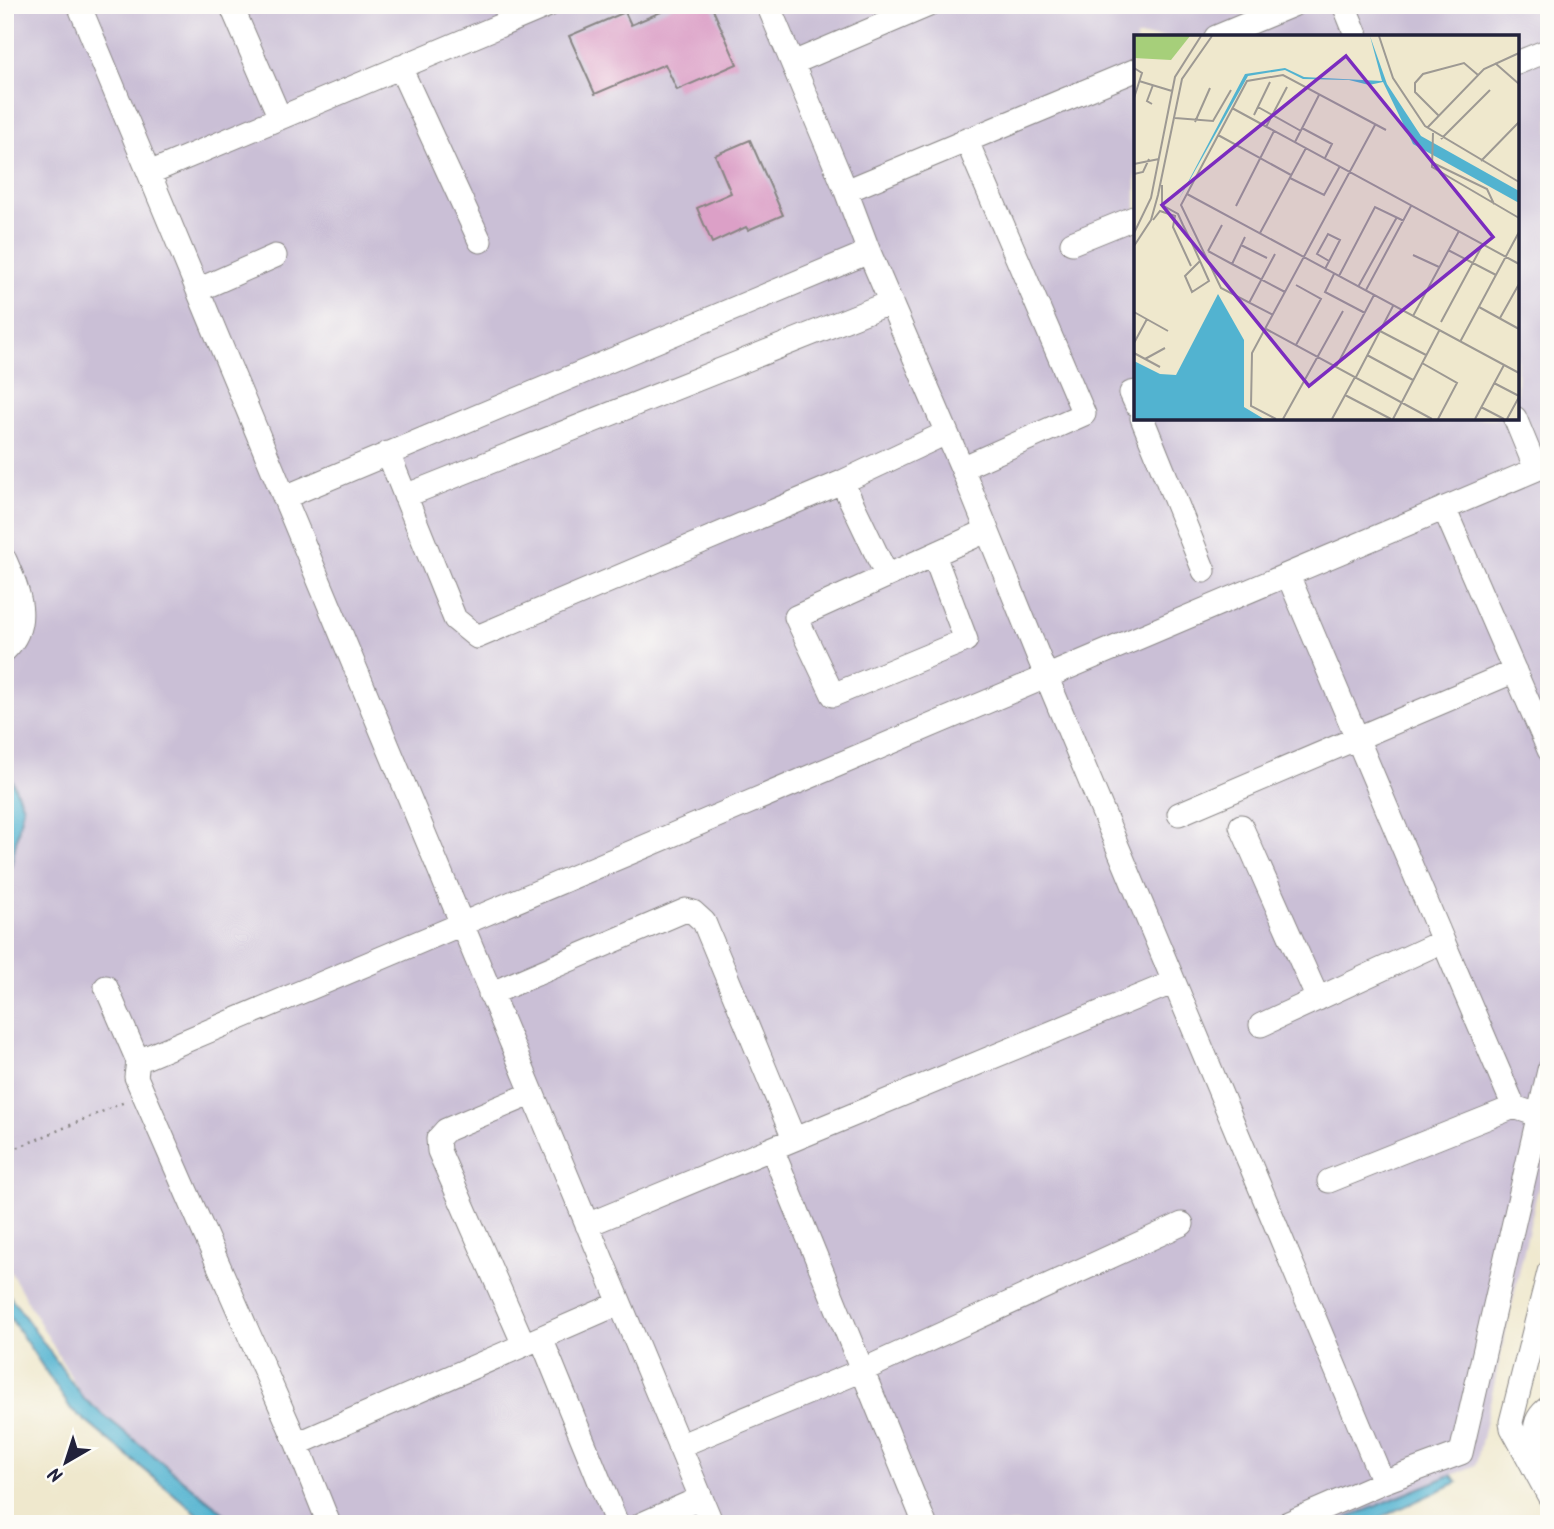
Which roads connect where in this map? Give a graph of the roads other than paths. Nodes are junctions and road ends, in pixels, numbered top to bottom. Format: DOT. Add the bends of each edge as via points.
graph roads {
  1 [pos="231,5"];
  2 [pos="549,5"];
  3 [pos="768,5"];
  4 [pos="929,5"];
  5 [pos="1293,5"];
  6 [pos="1344,5"];
  7 [pos="81,6"];
  8 [pos="1221,35"];
  9 [pos="1356,35"];
  10 [pos="1549,50"];
  11 [pos="1519,62"];
  12 [pos="793,63"];
  13 [pos="400,67"];
  14 [pos="1134,71"];
  15 [pos="280,118"];
  16 [pos="966,139"];
  17 [pos="149,173"];
  18 [pos="846,191"];
  19 [pos="1134,218"];
  20 [pos="480,241"];
  21 [pos="1072,243"];
  22 [pos="869,252"];
  23 [pos="275,256"];
  24 [pos="198,290"];
  25 [pos="891,302"];
  26 [pos="1143,420"];
  27 [pos="1516,420"];
  28 [pos="946,433"];
  29 [pos="388,453"];
  30 [pos="1542,467"];
  31 [pos="962,468"];
  32 [pos="842,482"];
  33 [pos="405,496"];
  34 [pos="285,497"];
  35 [pos="1444,508"];
  36 [pos="986,531"];
  37 [pos="934,555"];
  38 [pos="5,560"];
  39 [pos="1204,571"];
  40 [pos="1288,575"];
  41 [pos="887,576"];
  42 [pos="8,641"];
  43 [pos="1515,671"];
  44 [pos="1047,678"];
  45 [pos="1358,738"];
  46 [pos="1549,750"];
  47 [pos="1179,814"];
  48 [pos="1241,826"];
  49 [pos="461,925"];
  50 [pos="1443,941"];
  51 [pos="1174,982"];
  52 [pos="106,987"];
  53 [pos="490,994"];
  54 [pos="1318,999"];
  55 [pos="1261,1025"];
  56 [pos="138,1061"];
  57 [pos="1549,1070"];
  58 [pos="531,1094"];
  59 [pos="1514,1107"];
  60 [pos="1538,1115"];
  61 [pos="794,1139"];
  62 [pos="772,1149"];
  63 [pos="1329,1181"];
  64 [pos="1182,1224"];
  65 [pos="587,1226"];
  66 [pos="1549,1272"];
  67 [pos="620,1303"];
  68 [pos="533,1341"];
  69 [pos="1539,1341"];
  70 [pos="863,1370"];
  71 [pos="1549,1407"];
  72 [pos="296,1444"];
  73 [pos="679,1446"];
  74 [pos="1549,1464"];
  75 [pos="1383,1482"];
  76 [pos="1549,1496"];
  77 [pos="701,1498"];
  78 [pos="329,1524"];
  79 [pos="617,1524"];
  80 [pos="642,1524"];
  81 [pos="712,1524"];
  82 [pos="925,1524"];
  83 [pos="1286,1524"];
  1 -- 15 [label="lane"];
  2 -- 13 [label="lane"];
  3 -- 12 [label="lane"];
  4 -- 12 [label="lane"];
  5 -- 8 [label="lane"];
  6 -- 9 [label="lane"];
  7 -- 17 [label="lane"];
  10 -- 11 [label="lane"];
  12 -- 18 [label="lane"];
  13 -- 15 [label="lane"];
  13 -- 20 [label="lane"];
  14 -- 16 [label="lane"];
  15 -- 17 [label="lane"];
  16 -- 18 [label="lane"];
  16 -- 31 [label="lane" via="1084,414"];
  17 -- 24 [label="lane"];
  18 -- 22 [label="lane"];
  19 -- 21 [label="lane"];
  22 -- 25 [label="lane"];
  22 -- 29 [label="lane"];
  23 -- 24 [label="lane"];
  24 -- 34 [label="lane"];
  25 -- 28 [label="lane"];
  25 -- 33 [label="lane"];
  26 -- 39 [label="lane"];
  27 -- 30 [label="lane"];
  28 -- 31 [label="lane"];
  28 -- 32 [label="lane"];
  29 -- 33 [label="lane"];
  29 -- 34 [label="lane"];
  30 -- 35 [label="lane"];
  31 -- 36 [label="lane"];
  32 -- 33 [label="lane" via="477,636 455,619"];
  32 -- 41 [label="lane"];
  34 -- 49 [label="lane"];
  35 -- 40 [label="lane"];
  35 -- 43 [label="lane"];
  36 -- 37 [label="lane"];
  36 -- 44 [label="lane"];
  37 -- 41 [label="lane"];
  37 -- 41 [label="lane" via="966,640 832,695 796,617"];
  38 -- 42 [label="lane" via="23,612"];
  40 -- 44 [label="lane"];
  40 -- 45 [label="lane"];
  43 -- 45 [label="lane"];
  43 -- 46 [label="lane"];
  44 -- 49 [label="lane"];
  44 -- 51 [label="lane"];
  45 -- 47 [label="lane"];
  45 -- 50 [label="lane"];
  48 -- 54 [label="lane"];
  49 -- 53 [label="lane"];
  49 -- 56 [label="lane"];
  50 -- 54 [label="lane"];
  50 -- 59 [label="lane"];
  51 -- 61 [label="lane"];
  51 -- 75 [label="lane"];
  52 -- 56 [label="lane"];
  53 -- 58 [label="lane"];
  53 -- 61 [label="lane" via="686,910 692,912 704,922"];
  54 -- 55 [label="lane"];
  56 -- 72 [label="lane" via="136,1077 143,1095"];
  57 -- 60 [label="lane"];
  58 -- 65 [label="lane"];
  58 -- 68 [label="lane" via="446,1130 438,1139 439,1151"];
  59 -- 60 [label="lane"];
  59 -- 63 [label="lane"];
  60 -- 75 [label="lane" via="1461,1453"];
  61 -- 62 [label="lane"];
  62 -- 65 [label="lane"];
  62 -- 70 [label="lane"];
  64 -- 70 [label="lane"];
  65 -- 67 [label="lane"];
  66 -- 69 [label="lane"];
  67 -- 68 [label="lane"];
  67 -- 73 [label="lane"];
  68 -- 72 [label="lane"];
  68 -- 79 [label="lane"];
  69 -- 76 [label="lane" via="1512,1428"];
  70 -- 73 [label="lane"];
  70 -- 82 [label="lane"];
  71 -- 74 [label="lane" via="1535,1423 1539,1449"];
  72 -- 78 [label="lane"];
  73 -- 77 [label="lane"];
  75 -- 83 [label="lane"];
  77 -- 80 [label="lane"];
  77 -- 81 [label="lane"];
}
